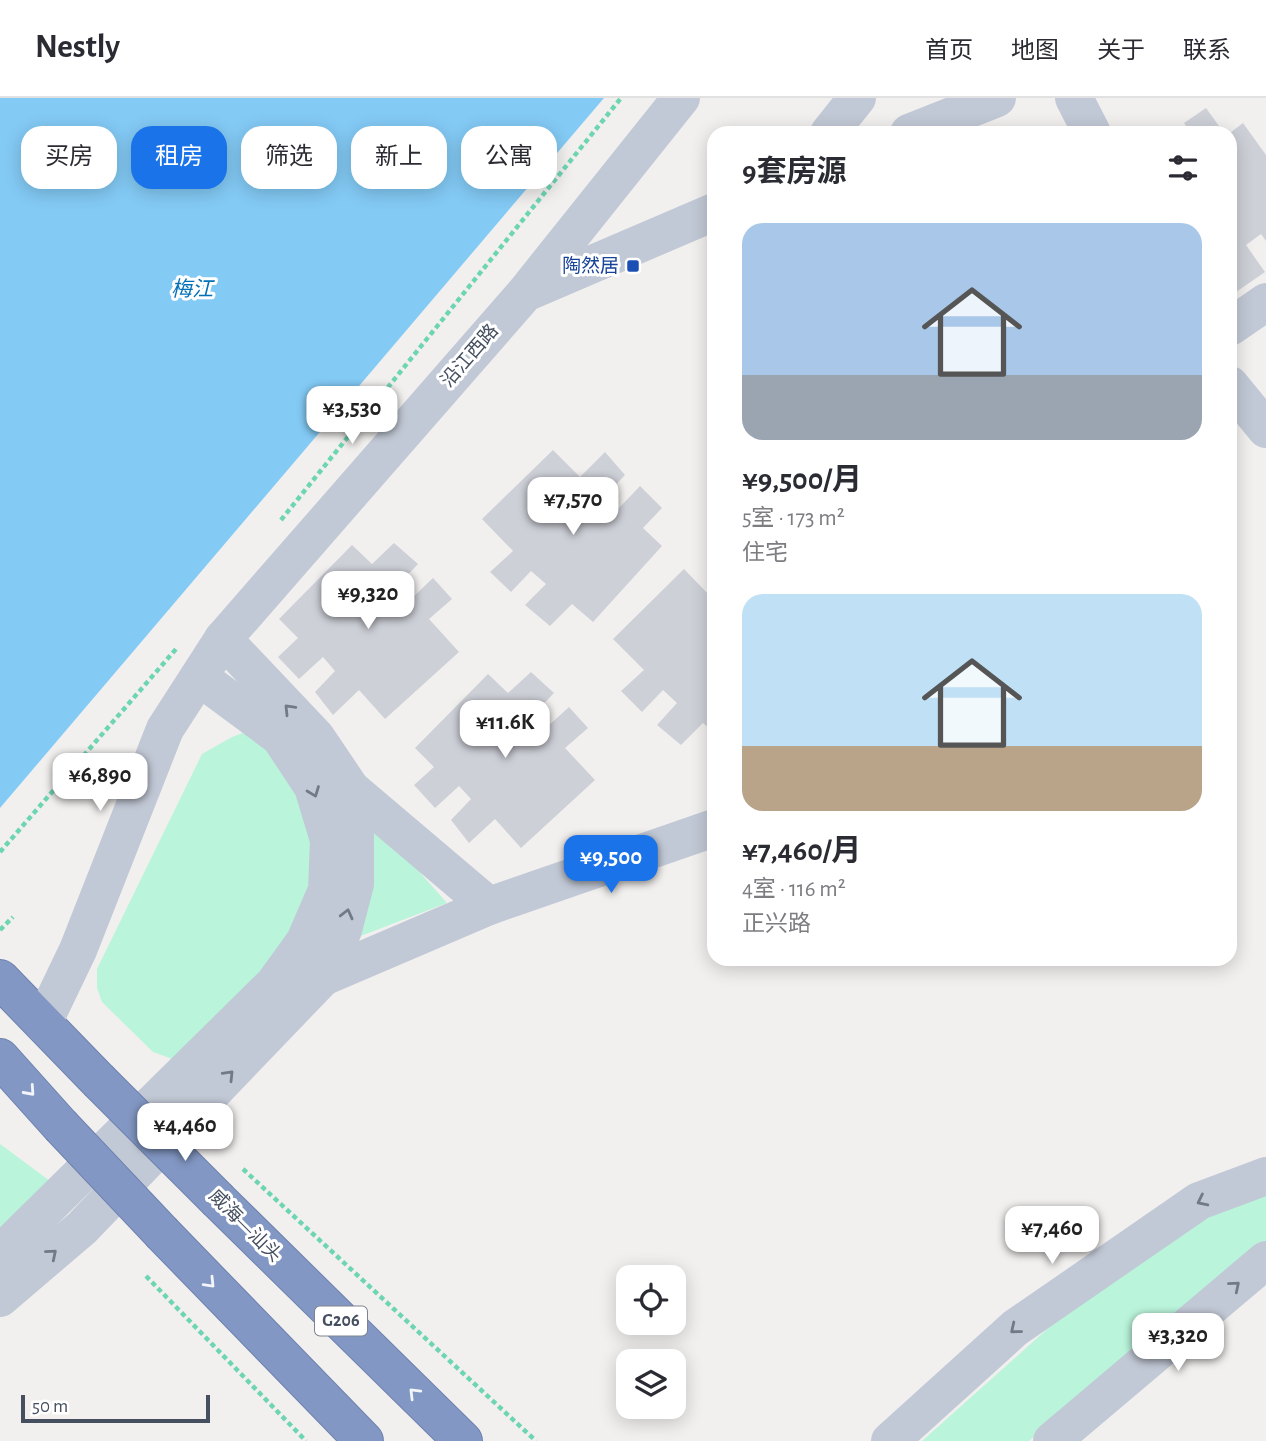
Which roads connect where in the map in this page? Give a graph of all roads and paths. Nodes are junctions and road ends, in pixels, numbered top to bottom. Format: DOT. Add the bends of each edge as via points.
graph roads {
  1 [pos="621,98"];
  2 [pos="681,98"];
  3 [pos="857,98"];
  4 [pos="997,98"];
  5 [pos="1074,98"];
  6 [pos="835,126"];
  7 [pos="927,126"];
  8 [pos="1088,126"];
  9 [pos="707,215"];
  10 [pos="526,292"];
  11 [pos="1266,302"];
  12 [pos="1237,322"];
  13 [pos="1237,393"];
  14 [pos="1266,429"];
  15 [pos="276,526"];
  16 [pos="223,639"];
  17 [pos="181,644"];
  18 [pos="199,677"];
  19 [pos="351,789"];
  20 [pos="707,830"];
  21 [pos="0,852"];
  22 [pos="489,906"];
  23 [pos="13,917"];
  24 [pos="0,930"];
  25 [pos="323,977"];
  26 [pos="0,979"];
  27 [pos="43,1023"];
  28 [pos="0,1058"];
  29 [pos="243,1169"];
  30 [pos="1266,1176"];
  31 [pos="0,1254"];
  32 [pos="1266,1260"];
  33 [pos="146,1276"];
  34 [pos="0,1298"];
  35 [pos="306,1441"];
  36 [pos="364,1441"];
  37 [pos="463,1441"];
  38 [pos="536,1441"];
  39 [pos="890,1441"];
  40 [pos="1052,1441"];
  1 -- 15 [label="path"];
  2 -- 10 [label="street, 沿江西路"];
  3 -- 6 [label="street"];
  4 -- 7 [label="street"];
  5 -- 8 [label="street"];
  9 -- 10 [label="street"];
  10 -- 16 [label="street, 沿江西路"];
  11 -- 12 [label="street"];
  13 -- 14 [label="street"];
  16 -- 18 [label="street, 沿江西路"];
  19 -- 16 [label="street, one-way" via="316,737"];
  17 -- 21 [label="path"];
  18 -- 27 [label="street, 沿江西路" via="165,729 78,950"];
  18 -- 31 [label="street, one-way" via="280,737 313,787 329,840 327,890 304,941 274,984"];
  19 -- 22 [label="street"];
  25 -- 19 [label="street, one-way" via="343,930 355,884"];
  20 -- 22 [label="street"];
  22 -- 25 [label="street"];
  23 -- 24 [label="path"];
  34 -- 25 [label="street, one-way" via="82,1228"];
  26 -- 27 [label="highway, 威海—汕头 / G206"];
  37 -- 27 [label="highway, 威海—汕头 / G206, one-way, bridge"];
  28 -- 36 [label="highway, one-way, bridge"];
  29 -- 38 [label="path"];
  30 -- 39 [label="street, one-way" via="1199,1201 1026,1320"];
  40 -- 32 [label="street, one-way"];
  33 -- 35 [label="path"];
}
